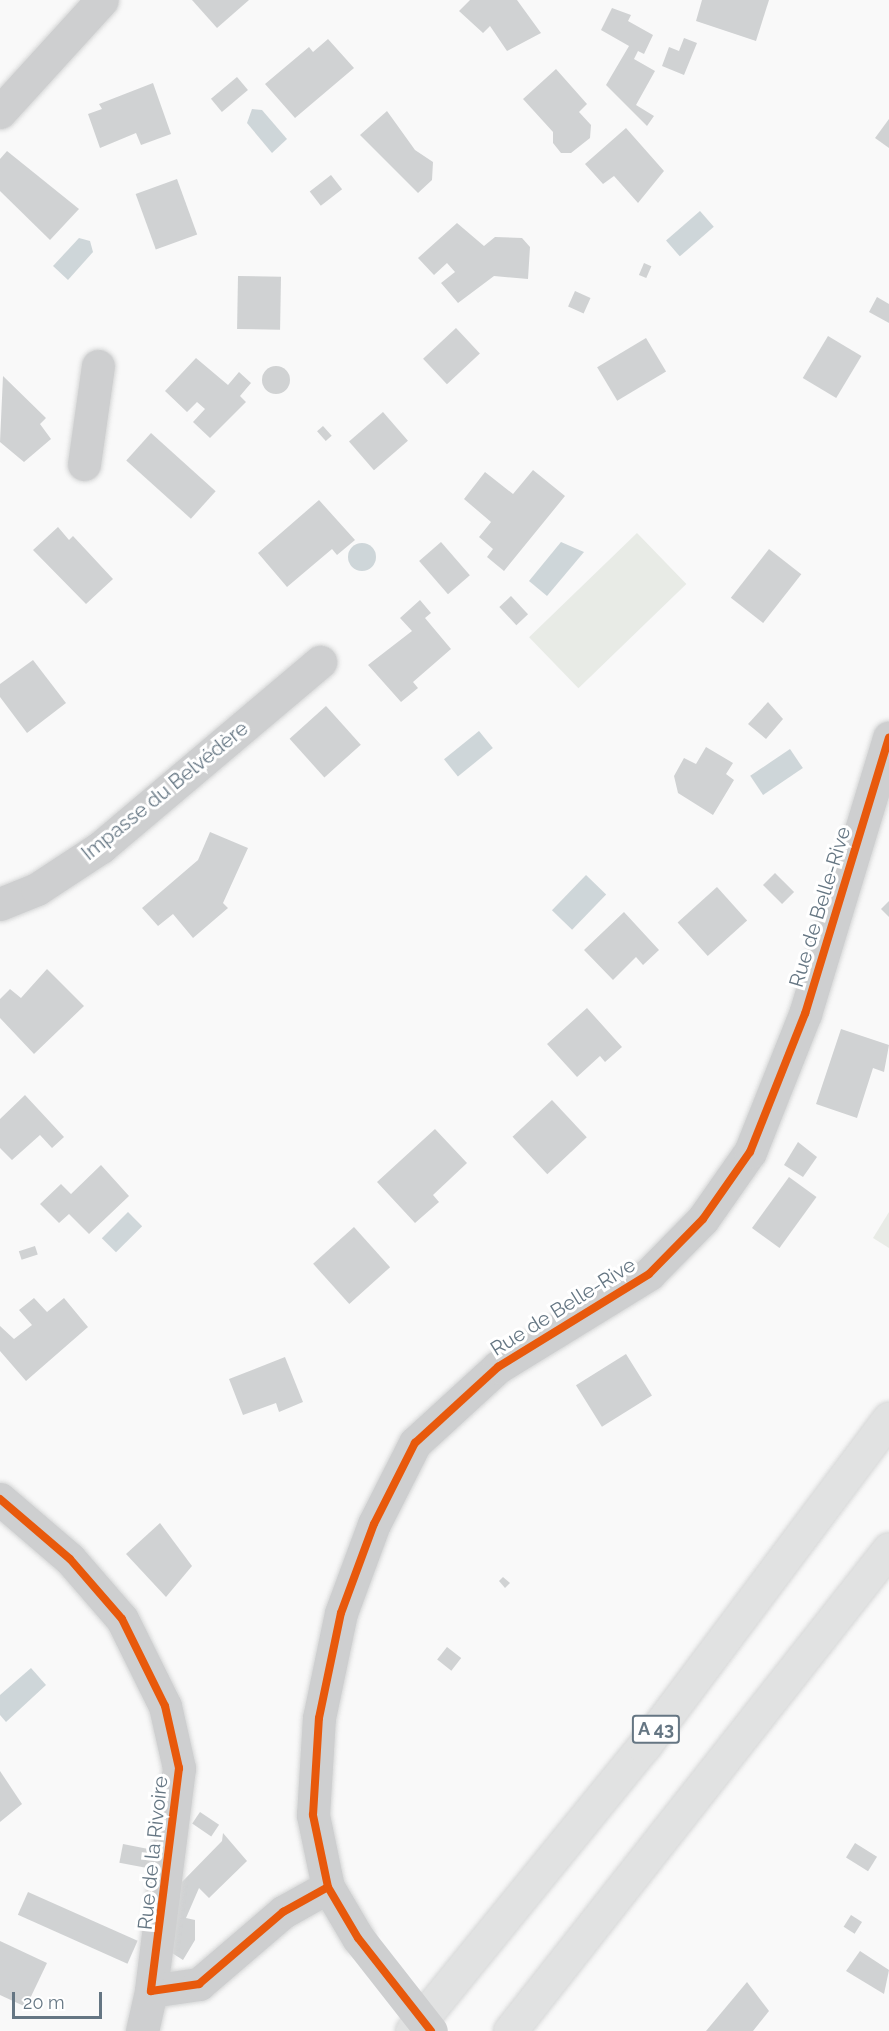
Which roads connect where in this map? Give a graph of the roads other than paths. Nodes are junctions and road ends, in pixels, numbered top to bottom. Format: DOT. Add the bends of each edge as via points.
graph roads {
  1 [pos="102,0"];
  2 [pos="0,112"];
  3 [pos="98,366"];
  4 [pos="84,464"];
  5 [pos="320,662"];
  6 [pos="889,737"];
  7 [pos="0,904"];
  8 [pos="889,1418"];
  9 [pos="0,1499"];
  10 [pos="889,1549"];
  11 [pos="328,1887"];
  12 [pos="152,1991"];
  13 [pos="142,2031"];
  14 [pos="412,2031"];
  15 [pos="430,2031"];
  16 [pos="510,2031"];
  1 -- 2 [label="street"];
  3 -- 4 [label="street"];
  5 -- 7 [label="street, Impasse du Belvédère" via="101,847 37,889"];
  6 -- 11 [label="street, Rue de Belle-Rive" via="805,1014 750,1152 703,1219 649,1274 498,1367 415,1443 374,1524 340,1613 319,1718 313,1815"];
  8 -- 14 [label="highway, A 43" via="644,1746"];
  9 -- 12 [label="street, Rue de la Rivoire" via="70,1558 122,1619 165,1706 179,1768"];
  10 -- 16 [label="highway"];
  11 -- 12 [label="street" via="283,1912 199,1984"];
  11 -- 15 [label="street, Rue de Belle-Rive, bridge" via="358,1938"];
  12 -- 13 [label="street, Rue de la Rivoire"];
}
